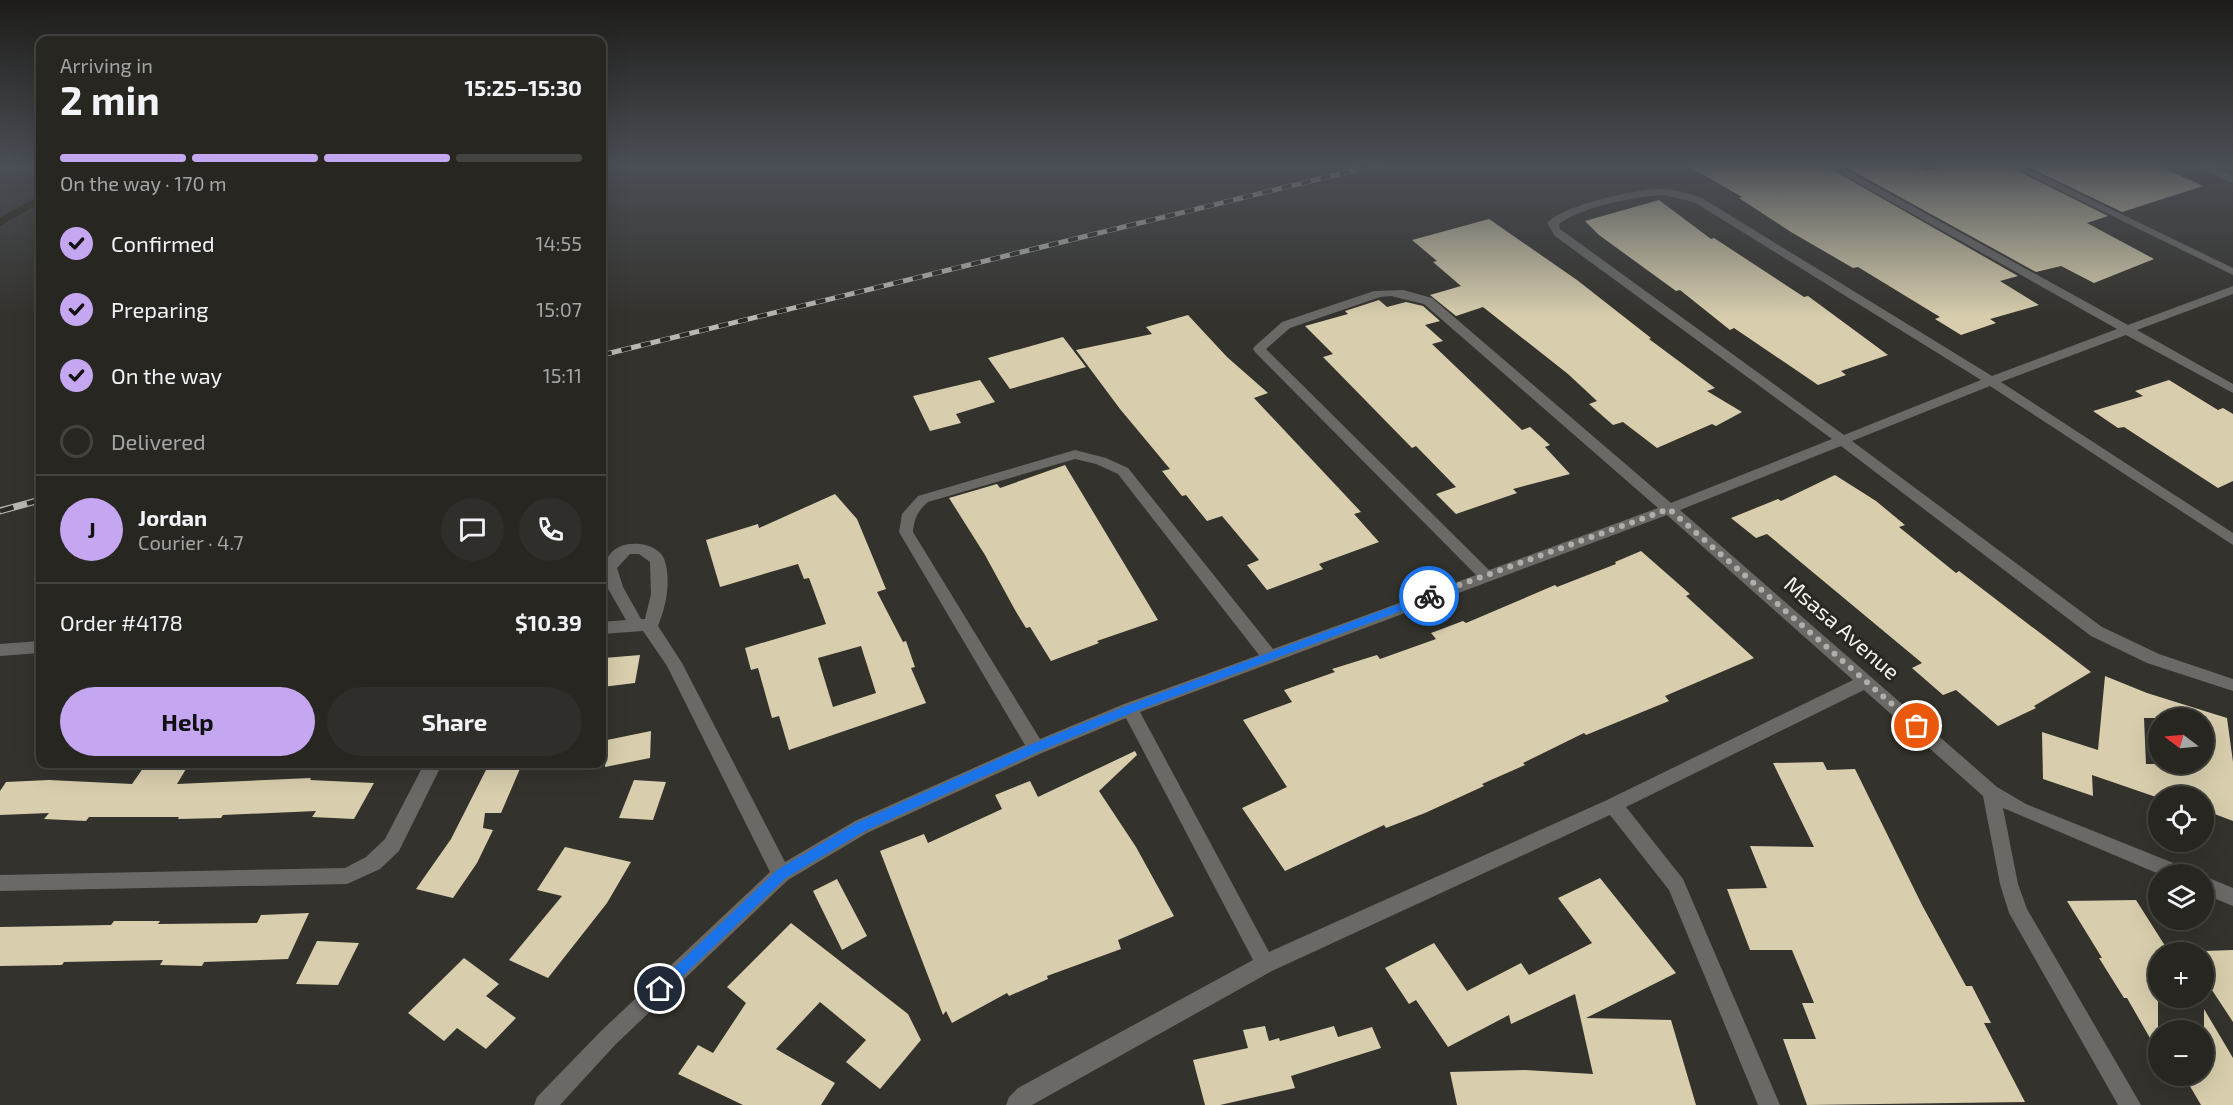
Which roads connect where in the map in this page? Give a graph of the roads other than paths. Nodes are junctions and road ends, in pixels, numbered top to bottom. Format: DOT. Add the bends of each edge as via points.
graph roads {
  1 [pos="1566,216"];
  2 [pos="1722,216"];
  3 [pos="1923,216"];
  4 [pos="2117,216"];
  5 [pos="2233,272"];
  6 [pos="2233,290"];
  7 [pos="2128,330"];
  8 [pos="1991,381"];
  9 [pos="2233,389"];
  10 [pos="1842,440"];
  11 [pos="1669,509"];
  12 [pos="2233,540"];
  13 [pos="1486,576"];
  14 [pos="643,626"];
  15 [pos="606,628"];
  16 [pos="36,647"];
  17 [pos="0,651"];
  18 [pos="1269,656"];
  19 [pos="1867,681"];
  20 [pos="2233,685"];
  21 [pos="1130,709"];
  22 [pos="1036,748"];
  23 [pos="431,768"];
  24 [pos="1991,792"];
  25 [pos="1613,805"];
  26 [pos="2155,864"];
  27 [pos="781,874"];
  28 [pos="0,883"];
  29 [pos="2214,889"];
  30 [pos="2233,897"];
  31 [pos="1265,964"];
  32 [pos="545,1105"];
  33 [pos="1017,1105"];
  34 [pos="1769,1105"];
  35 [pos="2130,1105"];
  1 -- 10 [label="street" via="1553,223 1554,230"];
  2 -- 8 [label="street"];
  3 -- 7 [label="street"];
  4 -- 5 [label="street"];
  6 -- 7 [label="street"];
  7 -- 8 [label="street"];
  7 -- 9 [label="street"];
  8 -- 10 [label="street"];
  8 -- 12 [label="street"];
  10 -- 11 [label="street"];
  10 -- 20 [label="street" via="2107,639"];
  11 -- 13 [label="street"];
  11 -- 13 [label="street, Msasa Avenue" via="1428,301 1394,291 1286,324 1259,349"];
  11 -- 19 [label="street, Msasa Avenue"];
  13 -- 18 [label="street"];
  14 -- 14 [label="street" via="615,587 609,568 613,558 633,547 643,548 657,560 661,590 659,607"];
  14 -- 15 [label="street"];
  14 -- 27 [label="street" via="674,663"];
  16 -- 17 [label="street"];
  18 -- 21 [label="street"];
  18 -- 22 [label="street" via="1123,471 1115,466 1075,454 923,499 906,518 906,532"];
  19 -- 24 [label="street, Msasa Avenue"];
  19 -- 25 [label="street"];
  21 -- 22 [label="street"];
  21 -- 31 [label="street"];
  22 -- 27 [label="street" via="861,827"];
  23 -- 28 [label="street" via="392,845 373,863 347,876"];
  24 -- 26 [label="street, Msasa Avenue" via="2020,809"];
  24 -- 35 [label="street" via="2009,884 2019,913"];
  25 -- 31 [label="street"];
  25 -- 34 [label="street" via="1676,885"];
  27 -- 32 [label="street" via="609,1038"];
  29 -- 30 [label="street"];
  31 -- 33 [label="street" via="1026,1096"];
}
